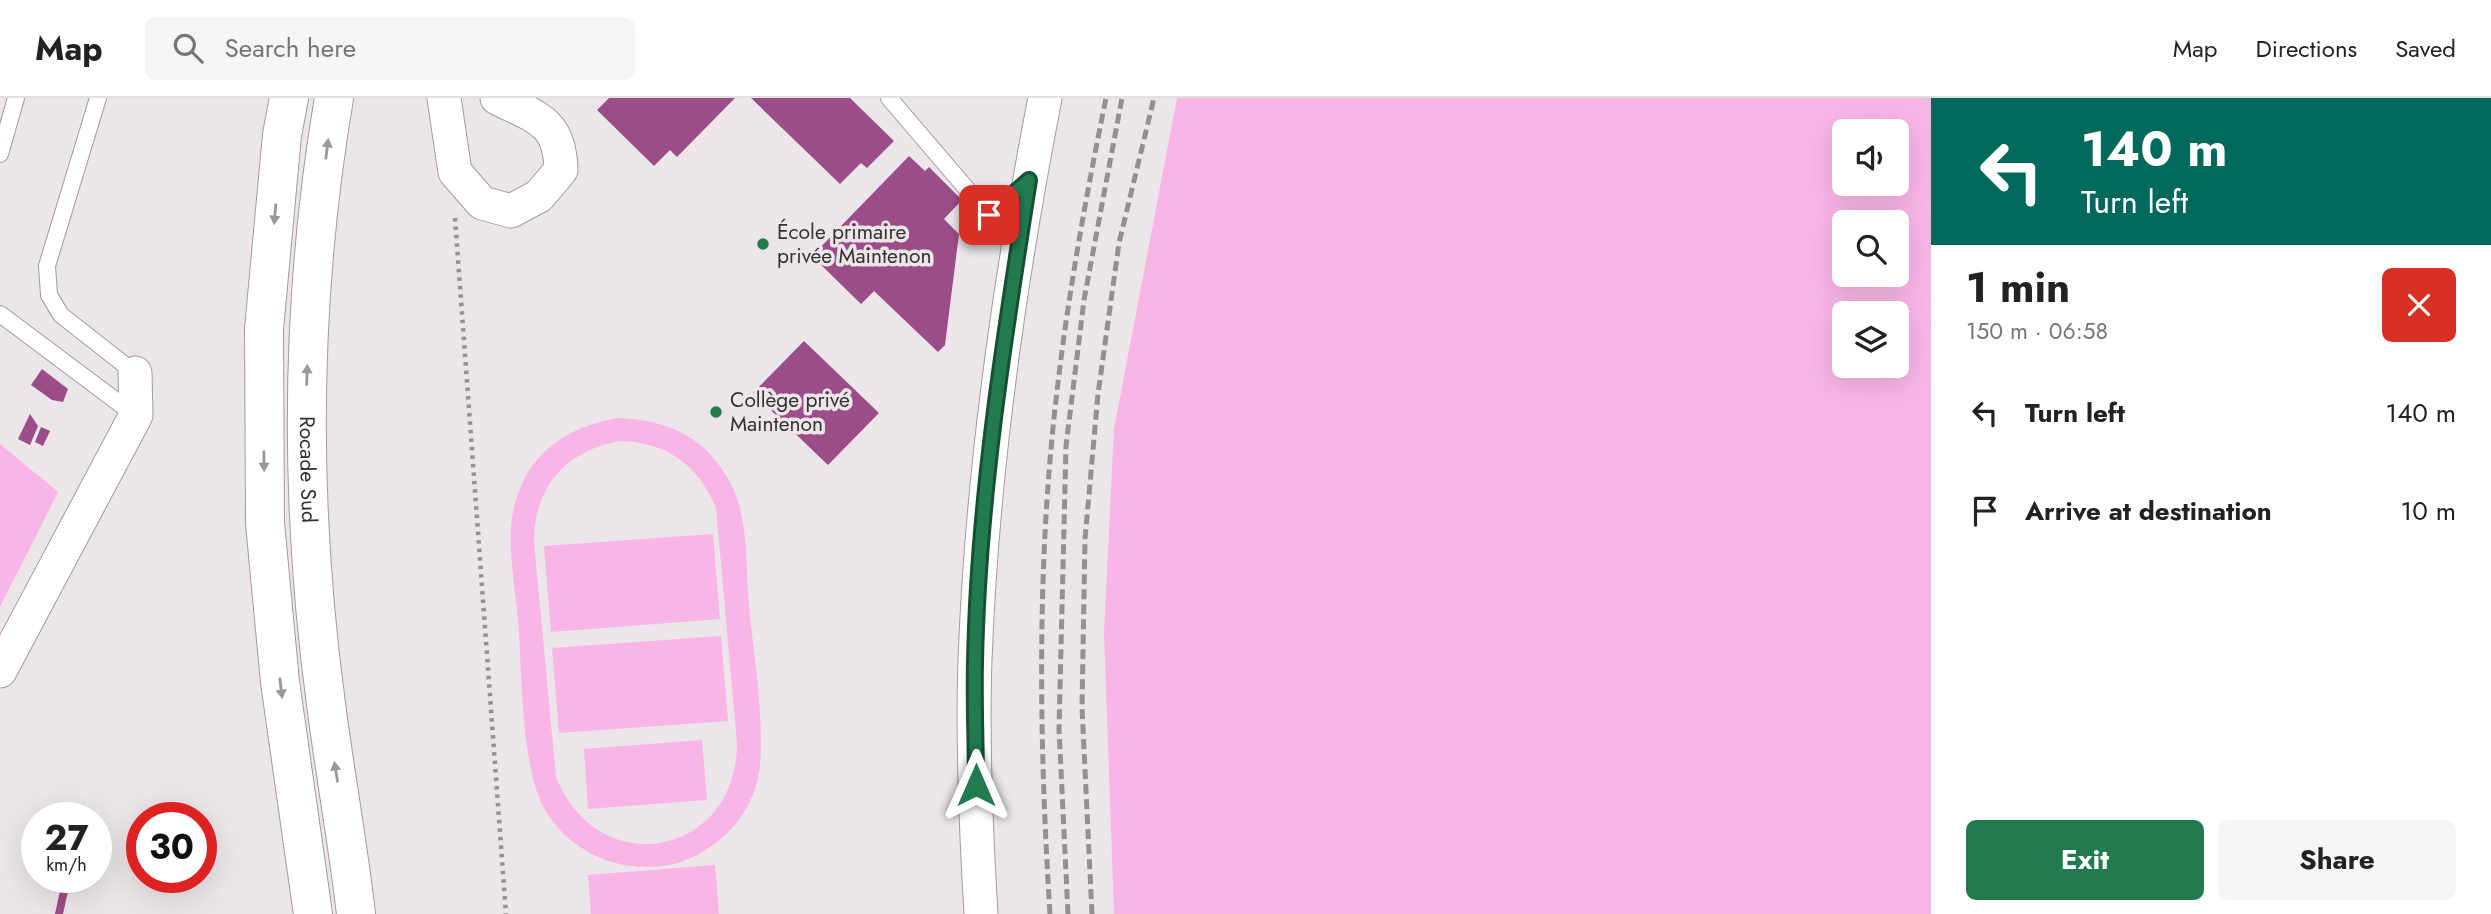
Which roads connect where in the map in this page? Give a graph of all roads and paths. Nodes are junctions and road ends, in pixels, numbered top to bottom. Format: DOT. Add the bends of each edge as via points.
graph roads {
  1 [pos="16,98"];
  2 [pos="99,98"];
  3 [pos="289,98"];
  4 [pos="334,98"];
  5 [pos="444,98"];
  6 [pos="497,98"];
  7 [pos="889,98"];
  8 [pos="1045,98"];
  9 [pos="0,154"];
  10 [pos="456,172"];
  11 [pos="1029,180"];
  12 [pos="0,313"];
  13 [pos="135,373"];
  14 [pos="136,415"];
  15 [pos="0,671"];
  16 [pos="300,828"];
  17 [pos="347,839"];
  18 [pos="313,914"];
  19 [pos="319,914"];
  20 [pos="356,914"];
  21 [pos="362,914"];
  22 [pos="506,914"];
  23 [pos="981,914"];
  1 -- 9 [label="lane"];
  2 -- 13 [label="lane" via="47,266 49,295 61,315"];
  3 -- 16 [label="main road, Rocade Sud, one-way" via="264,329 265,523"];
  17 -- 4 [label="main road, Rocade Sud, one-way" via="314,590 306,408 317,225"];
  5 -- 10 [label="street"];
  6 -- 10 [label="street" via="546,123 560,144 561,170 539,196 511,211 482,203"];
  7 -- 11 [label="lane" via="989,215"];
  8 -- 11 [label="street"];
  10 -- 22 [label="path" via="454,220"];
  11 -- 23 [label="street" via="989,483 975,661"];
  12 -- 14 [label="lane"];
  13 -- 14 [label="street"];
  14 -- 15 [label="street"];
  16 -- 18 [label="main road, Rocade Sud"];
  16 -- 19 [label="main road, Rocade Sud"];
  17 -- 20 [label="main road, Rocade Sud"];
  17 -- 21 [label="main road, Rocade Sud"];
}
